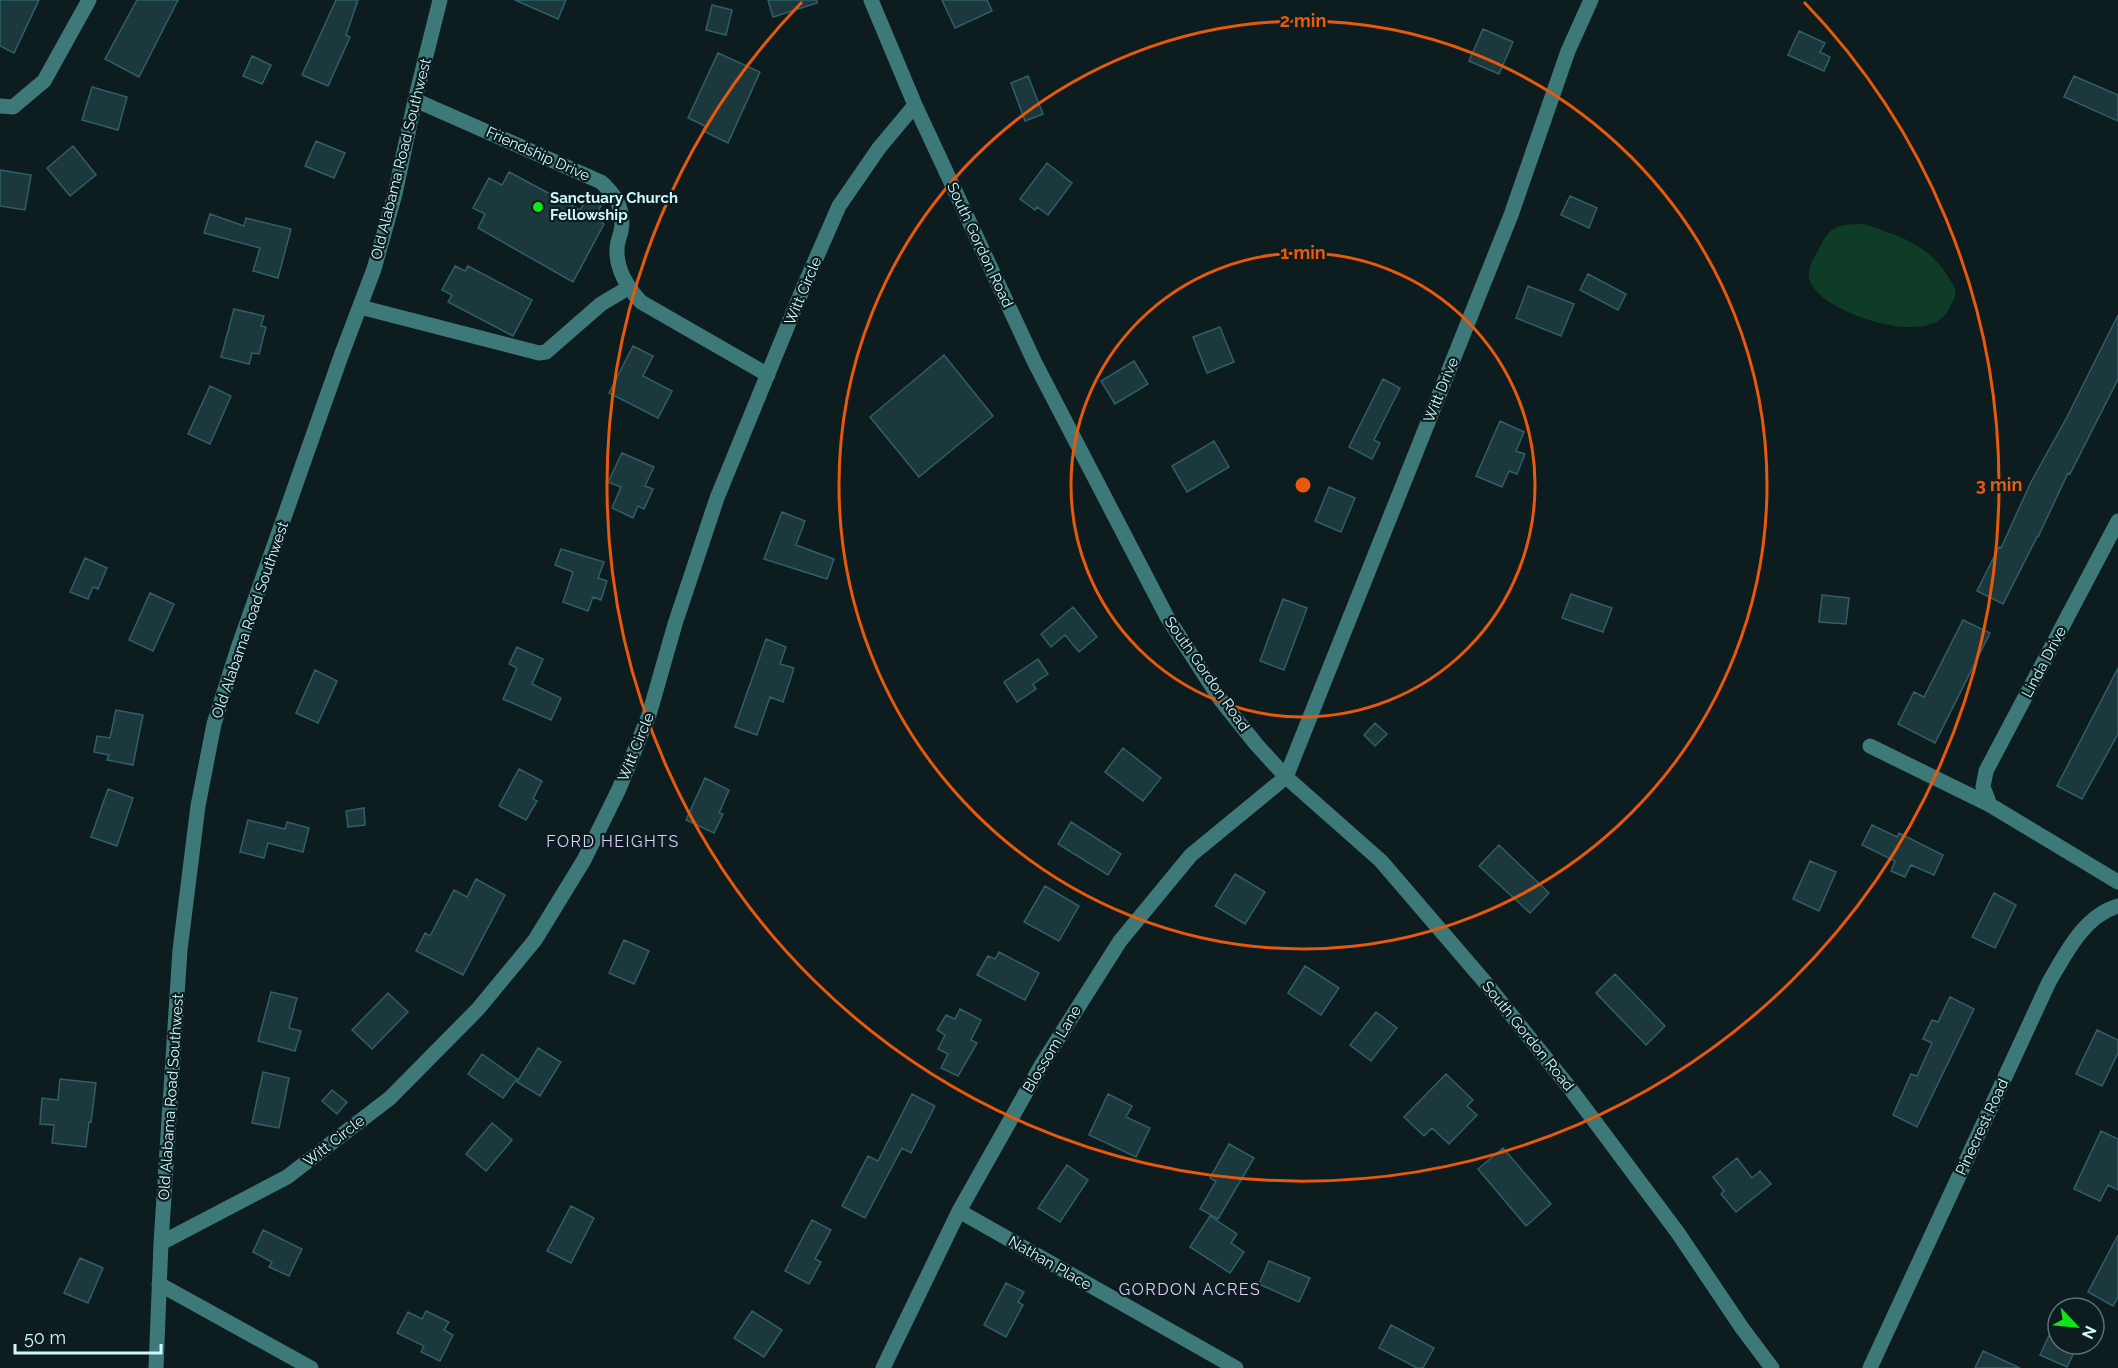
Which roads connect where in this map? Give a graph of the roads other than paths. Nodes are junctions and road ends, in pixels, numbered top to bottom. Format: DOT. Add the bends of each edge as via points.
graph roads {
  1 [pos="89,0"];
  2 [pos="440,0"];
  3 [pos="871,0"];
  4 [pos="1591,0"];
  5 [pos="415,99"];
  6 [pos="915,105"];
  7 [pos="0,106"];
  8 [pos="628,288"];
  9 [pos="360,307"];
  10 [pos="768,375"];
  11 [pos="2118,521"];
  12 [pos="1870,746"];
  13 [pos="1286,777"];
  14 [pos="1990,806"];
  15 [pos="2118,882"];
  16 [pos="2118,906"];
  17 [pos="959,1211"];
  18 [pos="161,1243"];
  19 [pos="159,1284"];
  20 [pos="156,1368"];
  21 [pos="311,1368"];
  22 [pos="883,1368"];
  23 [pos="1236,1368"];
  24 [pos="1772,1368"];
  25 [pos="1870,1368"];
  1 -- 7 [label="street" via="44,81 13,107"];
  2 -- 5 [label="street, Old Alabama Road Southwest"];
  3 -- 6 [label="street, South Gordon Road"];
  4 -- 13 [label="street, Witt Drive" via="1511,215"];
  5 -- 8 [label="street, Friendship Drive" via="601,182 611,191 622,213 617,249"];
  5 -- 9 [label="street, Old Alabama Road Southwest" via="384,234"];
  6 -- 10 [label="street, Witt Circle" via="839,206"];
  6 -- 13 [label="street, South Gordon Road" via="1035,363 1167,617 1220,699"];
  8 -- 9 [label="street" via="579,321 546,352 539,353"];
  8 -- 10 [label="street" via="641,302"];
  9 -- 18 [label="street, Old Alabama Road Southwest" via="214,724 198,806 180,951"];
  10 -- 18 [label="street, Witt Circle" via="717,498 649,715 623,779 584,860 535,940 478,1009 390,1098 287,1177"];
  11 -- 14 [label="street, Linda Drive" via="1986,771 1983,787"];
  12 -- 14 [label="street"];
  13 -- 17 [label="street, Blossom Lane" via="1191,855 1120,941 1042,1064"];
  13 -- 24 [label="street, South Gordon Road" via="1381,861 1484,981 1678,1233"];
  14 -- 15 [label="street"];
  16 -- 25 [label="street, Pinecrest Road" via="2091,919 2049,982"];
  17 -- 22 [label="street, Blossom Lane"];
  17 -- 23 [label="street, Nathan Place"];
  18 -- 19 [label="street, Old Alabama Road Southwest"];
  19 -- 20 [label="street, Old Alabama Road Southwest"];
  19 -- 21 [label="street"];
}
